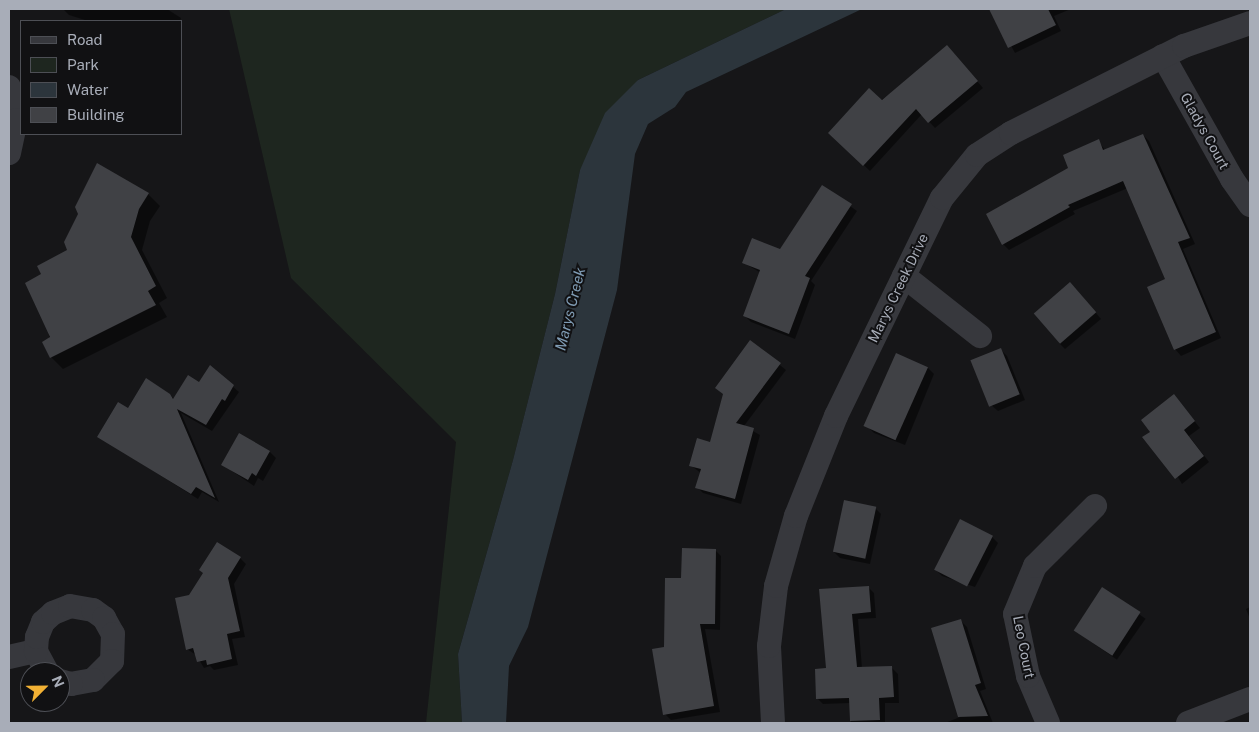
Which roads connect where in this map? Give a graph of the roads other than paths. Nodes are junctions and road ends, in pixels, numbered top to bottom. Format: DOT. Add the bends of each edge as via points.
graph roads {
  1 [pos="1250,23"];
  2 [pos="1163,56"];
  3 [pos="9,87"];
  4 [pos="9,153"];
  5 [pos="1250,205"];
  6 [pos="904,276"];
  7 [pos="980,336"];
  8 [pos="1095,506"];
  9 [pos="36,651"];
  10 [pos="9,657"];
  11 [pos="42,662"];
  12 [pos="70,682"];
  13 [pos="1250,699"];
  14 [pos="773,723"];
  15 [pos="1048,723"];
  16 [pos="1188,723"];
  1 -- 2 [label="street, Marys Creek Drive"];
  2 -- 5 [label="street, Gladys Court"];
  2 -- 6 [label="street, Marys Creek Drive" via="1011,133 976,155 942,198"];
  3 -- 4 [label="street" via="16,120"];
  6 -- 7 [label="street"];
  6 -- 14 [label="street, Marys Creek Drive" via="836,416 796,516 776,586 768,646"];
  8 -- 15 [label="street, Leo Court" via="1034,566 1015,614 1028,676"];
  9 -- 10 [label="street"];
  9 -- 11 [label="street"];
  9 -- 12 [label="street" via="43,622 53,613 70,606 80,606 104,618 113,634 112,661 104,672 85,684"];
  13 -- 16 [label="street"];
}
